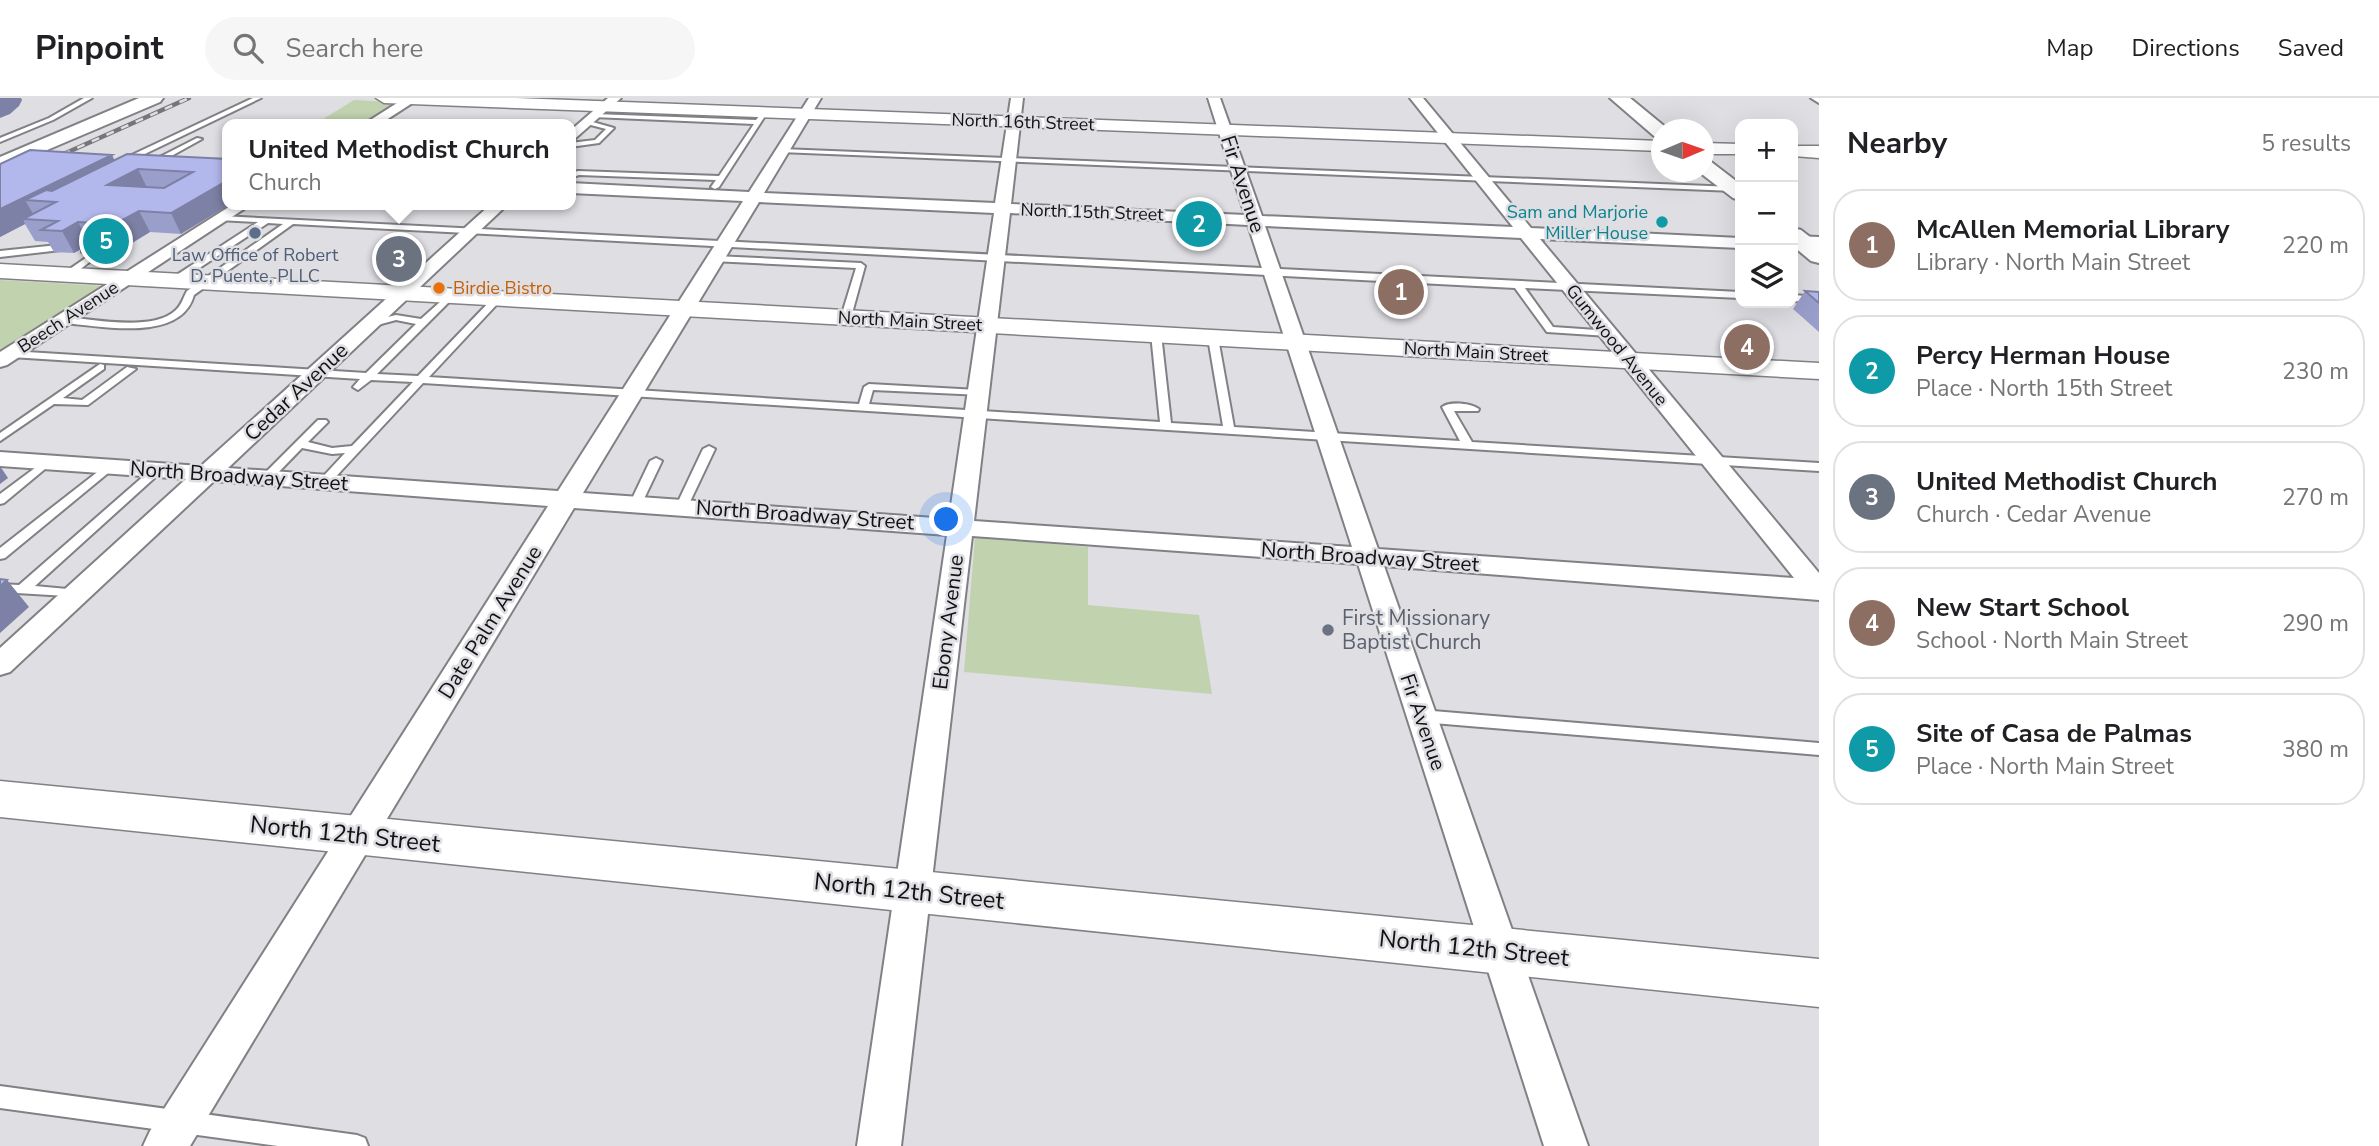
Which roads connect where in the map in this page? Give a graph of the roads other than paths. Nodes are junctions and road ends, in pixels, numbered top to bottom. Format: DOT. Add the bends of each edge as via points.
graph roads {
  1 [pos="89,98"];
  2 [pos="154,98"];
  3 [pos="258,98"];
  4 [pos="384,98"];
  5 [pos="815,98"];
  6 [pos="1214,98"];
  7 [pos="1416,98"];
  8 [pos="1619,98"];
  9 [pos="413,99"];
  10 [pos="557,101"];
  11 [pos="1015,110"];
  12 [pos="601,111"];
  13 [pos="805,114"];
  14 [pos="761,117"];
  15 [pos="379,119"];
  16 [pos="213,120"];
  17 [pos="222,120"];
  18 [pos="1651,124"];
  19 [pos="1225,130"];
  20 [pos="576,134"];
  21 [pos="1449,138"];
  22 [pos="200,139"];
  23 [pos="0,140"];
  24 [pos="576,144"];
  25 [pos="1651,146"];
  26 [pos="1714,148"];
  27 [pos="1735,149"];
  28 [pos="782,151"];
  29 [pos="1798,151"];
  30 [pos="1819,152"];
  31 [pos="50,160"];
  32 [pos="1008,160"];
  33 [pos="3,162"];
  34 [pos="129,165"];
  35 [pos="174,166"];
  36 [pos="1238,168"];
  37 [pos="1714,174"];
  38 [pos="576,178"];
  39 [pos="1482,179"];
  40 [pos="717,183"];
  41 [pos="576,188"];
  42 [pos="1735,190"];
  43 [pos="1735,192"];
  44 [pos="756,193"];
  45 [pos="1002,204"];
  46 [pos="235,210"];
  47 [pos="493,210"];
  48 [pos="1253,215"];
  49 [pos="221,218"];
  50 [pos="265,221"];
  51 [pos="291,222"];
  52 [pos="1520,227"];
  53 [pos="470,231"];
  54 [pos="1735,233"];
  55 [pos="1735,243"];
  56 [pos="58,248"];
  57 [pos="85,250"];
  58 [pos="720,251"];
  59 [pos="0,254"];
  60 [pos="996,257"];
  61 [pos="0,271"];
  62 [pos="1273,274"];
  63 [pos="67,275"];
  64 [pos="128,278"];
  65 [pos="175,281"];
  66 [pos="205,282"];
  67 [pos="1518,285"];
  68 [pos="1570,286"];
  69 [pos="403,293"];
  70 [pos="1735,295"];
  71 [pos="450,296"];
  72 [pos="1798,298"];
  73 [pos="497,299"];
  74 [pos="1819,300"];
  75 [pos="684,309"];
  76 [pos="846,317"];
  77 [pos="64,320"];
  78 [pos="422,323"];
  79 [pos="370,324"];
  80 [pos="987,325"];
  81 [pos="1608,333"];
  82 [pos="1156,334"];
  83 [pos="1213,338"];
  84 [pos="1296,342"];
  85 [pos="5,357"];
  86 [pos="1630,360"];
  87 [pos="100,367"];
  88 [pos="131,369"];
  89 [pos="1819,371"];
  90 [pos="317,373"];
  91 [pos="369,376"];
  92 [pos="421,379"];
  93 [pos="358,387"];
  94 [pos="632,391"];
  95 [pos="51,401"];
  96 [pos="977,404"];
  97 [pos="863,407"];
  98 [pos="1474,409"];
  99 [pos="322,422"];
  100 [pos="1166,426"];
  101 [pos="1228,430"];
  102 [pos="1326,435"];
  103 [pos="0,438"];
  104 [pos="300,444"];
  105 [pos="1467,444"];
  106 [pos="353,449"];
  107 [pos="709,449"];
  108 [pos="0,459"];
  109 [pos="656,461"];
  110 [pos="1712,461"];
  111 [pos="47,462"];
  112 [pos="109,467"];
  113 [pos="1819,467"];
  114 [pos="157,470"];
  115 [pos="207,474"];
  116 [pos="266,478"];
  117 [pos="324,482"];
  118 [pos="567,498"];
  119 [pos="0,500"];
  120 [pos="636,503"];
  121 [pos="682,506"];
  122 [pos="960,527"];
  123 [pos="0,555"];
  124 [pos="1368,556"];
  125 [pos="0,589"];
  126 [pos="22,590"];
  127 [pos="1818,590"];
  128 [pos="78,594"];
  129 [pos="0,666"];
  130 [pos="1421,716"];
  131 [pos="1819,749"];
  132 [pos="0,799"];
  133 [pos="357,835"];
  134 [pos="913,891"];
  135 [pos="1500,951"];
  136 [pos="1819,983"];
  137 [pos="0,1097"];
  138 [pos="172,1135"];
  139 [pos="357,1146"];
  140 [pos="879,1146"];
  141 [pos="1566,1146"];
  1 -- 23 [label="lane"];
  2 -- 33 [label="main road"];
  3 -- 16 [label="lane"];
  4 -- 9 [label="street, North 16th Street"];
  5 -- 13 [label="street, Date Palm Avenue"];
  6 -- 19 [label="street, Fir Avenue"];
  7 -- 21 [label="street, Gumwood Avenue"];
  8 -- 18 [label="main road"];
  9 -- 10 [label="street, North 16th Street"];
  9 -- 15 [label="street"];
  10 -- 12 [label="street, North 16th Street"];
  11 -- 13 [label="street, North 16th Street"];
  11 -- 19 [label="street, North 16th Street"];
  11 -- 32 [label="street, Ebony Avenue"];
  12 -- 14 [label="street, North 16th Street"];
  12 -- 20 [label="street"];
  12 -- 24 [label="lane" via="611,128 597,142"];
  13 -- 14 [label="street, North 16th Street"];
  13 -- 28 [label="street, Date Palm Avenue"];
  14 -- 40 [label="lane"];
  16 -- 17 [label="lane"];
  16 -- 34 [label="lane"];
  19 -- 21 [label="street, North 16th Street"];
  19 -- 36 [label="street, Fir Avenue"];
  21 -- 25 [label="street, North 16th Street"];
  21 -- 39 [label="street, Gumwood Avenue"];
  22 -- 34 [label="lane"];
  26 -- 27 [label="street"];
  28 -- 32 [label="lane"];
  28 -- 44 [label="street, Date Palm Avenue"];
  29 -- 30 [label="street"];
  31 -- 33 [label="street"];
  32 -- 36 [label="lane"];
  32 -- 45 [label="street, Ebony Avenue"];
  34 -- 35 [label="street"];
  36 -- 39 [label="lane"];
  36 -- 48 [label="street, Fir Avenue"];
  37 -- 42 [label="main road"];
  38 -- 40 [label="street, North 15th Street"];
  39 -- 43 [label="lane"];
  39 -- 52 [label="street, Gumwood Avenue"];
  40 -- 44 [label="street, North 15th Street"];
  41 -- 44 [label="street, North 15th Street"];
  44 -- 45 [label="street, North 15th Street"];
  44 -- 58 [label="street, Date Palm Avenue"];
  45 -- 48 [label="street, North 15th Street"];
  45 -- 60 [label="street, Ebony Avenue"];
  46 -- 49 [label="street, Beech Avenue"];
  47 -- 53 [label="street, Cedar Avenue"];
  48 -- 52 [label="street, North 15th Street"];
  48 -- 62 [label="street, Fir Avenue"];
  49 -- 50 [label="lane"];
  49 -- 64 [label="street, Beech Avenue"];
  50 -- 51 [label="lane"];
  50 -- 65 [label="lane"];
  51 -- 53 [label="lane"];
  51 -- 66 [label="lane"];
  52 -- 54 [label="street, North 15th Street"];
  52 -- 55 [label="street, North 15th Street"];
  52 -- 68 [label="street, Gumwood Avenue"];
  53 -- 58 [label="lane"];
  53 -- 69 [label="street, Cedar Avenue"];
  56 -- 59 [label="lane"];
  57 -- 63 [label="lane" via="96,254"];
  58 -- 60 [label="lane"];
  58 -- 75 [label="street, Date Palm Avenue"];
  58 -- 76 [label="lane" via="862,265"];
  60 -- 62 [label="lane"];
  60 -- 80 [label="street, Ebony Avenue"];
  61 -- 63 [label="street, North Main Street"];
  62 -- 67 [label="lane"];
  62 -- 84 [label="street, Fir Avenue"];
  63 -- 64 [label="street, North Main Street"];
  64 -- 65 [label="street, North Main Street"];
  64 -- 77 [label="street, Beech Avenue"];
  65 -- 66 [label="street, North Main Street"];
  66 -- 69 [label="street, North Main Street"];
  66 -- 77 [label="lane" via="190,293 182,309 160,321 134,326"];
  67 -- 68 [label="lane"];
  67 -- 81 [label="lane" via="1550,330"];
  68 -- 70 [label="lane"];
  68 -- 81 [label="street, Gumwood Avenue"];
  69 -- 71 [label="street, North Main Street"];
  69 -- 79 [label="street, Cedar Avenue"];
  71 -- 73 [label="street, North Main Street"];
  71 -- 78 [label="lane"];
  72 -- 74 [label="lane"];
  73 -- 75 [label="street, North Main Street"];
  73 -- 92 [label="lane"];
  75 -- 76 [label="street, North Main Street"];
  75 -- 94 [label="street, Date Palm Avenue"];
  76 -- 80 [label="street, North Main Street"];
  77 -- 85 [label="street, Beech Avenue"];
  78 -- 79 [label="lane" via="398,317"];
  78 -- 91 [label="lane"];
  79 -- 90 [label="street, Cedar Avenue"];
  80 -- 82 [label="street, North Main Street"];
  80 -- 96 [label="street, Ebony Avenue"];
  81 -- 86 [label="street, Gumwood Avenue"];
  82 -- 83 [label="street, North Main Street"];
  82 -- 100 [label="lane"];
  83 -- 84 [label="street, North Main Street"];
  83 -- 101 [label="lane"];
  84 -- 86 [label="street, North Main Street"];
  84 -- 102 [label="street, Fir Avenue"];
  85 -- 90 [label="lane"];
  86 -- 89 [label="street, North Main Street"];
  86 -- 110 [label="street, Gumwood Avenue"];
  87 -- 95 [label="lane"];
  88 -- 95 [label="lane" via="84,403"];
  90 -- 91 [label="lane"];
  90 -- 115 [label="street, Cedar Avenue"];
  91 -- 92 [label="lane"];
  91 -- 93 [label="lane"];
  92 -- 94 [label="lane"];
  92 -- 106 [label="lane"];
  94 -- 97 [label="lane"];
  94 -- 118 [label="street, Date Palm Avenue"];
  95 -- 103 [label="lane"];
  96 -- 97 [label="lane"];
  96 -- 97 [label="lane" via="869,387"];
  96 -- 100 [label="lane"];
  96 -- 122 [label="street, Ebony Avenue"];
  98 -- 105 [label="lane" via="1447,407"];
  99 -- 104 [label="lane"];
  100 -- 101 [label="lane"];
  101 -- 102 [label="lane"];
  102 -- 105 [label="lane"];
  102 -- 124 [label="street, Fir Avenue"];
  104 -- 106 [label="lane" via="332,451"];
  104 -- 116 [label="lane"];
  105 -- 110 [label="lane"];
  106 -- 117 [label="lane"];
  107 -- 121 [label="lane"];
  108 -- 111 [label="street, North Broadway Street"];
  109 -- 120 [label="lane"];
  110 -- 113 [label="lane"];
  110 -- 127 [label="street, Gumwood Avenue"];
  111 -- 112 [label="street, North Broadway Street"];
  111 -- 119 [label="lane"];
  112 -- 114 [label="street, North Broadway Street"];
  112 -- 123 [label="lane"];
  114 -- 115 [label="street, North Broadway Street"];
  114 -- 126 [label="lane"];
  115 -- 116 [label="street, North Broadway Street"];
  115 -- 128 [label="street, Cedar Avenue"];
  116 -- 117 [label="street, North Broadway Street"];
  117 -- 118 [label="street, North Broadway Street"];
  118 -- 120 [label="street, North Broadway Street"];
  118 -- 133 [label="street, Date Palm Avenue"];
  120 -- 121 [label="street, North Broadway Street"];
  121 -- 122 [label="street, North Broadway Street"];
  122 -- 124 [label="street, North Broadway Street"];
  122 -- 134 [label="street, Ebony Avenue"];
  124 -- 127 [label="street, North Broadway Street"];
  124 -- 130 [label="street, Fir Avenue"];
  125 -- 126 [label="lane"];
  126 -- 128 [label="lane"];
  128 -- 129 [label="street, Cedar Avenue"];
  130 -- 131 [label="lane"];
  130 -- 135 [label="street, Fir Avenue"];
  132 -- 133 [label="street, North 12th Street"];
  133 -- 134 [label="street, North 12th Street"];
  133 -- 138 [label="street, Date Palm Avenue"];
  134 -- 135 [label="street, North 12th Street"];
  134 -- 140 [label="street, Ebony Avenue"];
  135 -- 136 [label="street, North 12th Street"];
  135 -- 141 [label="street, Fir Avenue"];
  137 -- 138 [label="lane"];
  138 -- 139 [label="lane"];
}
